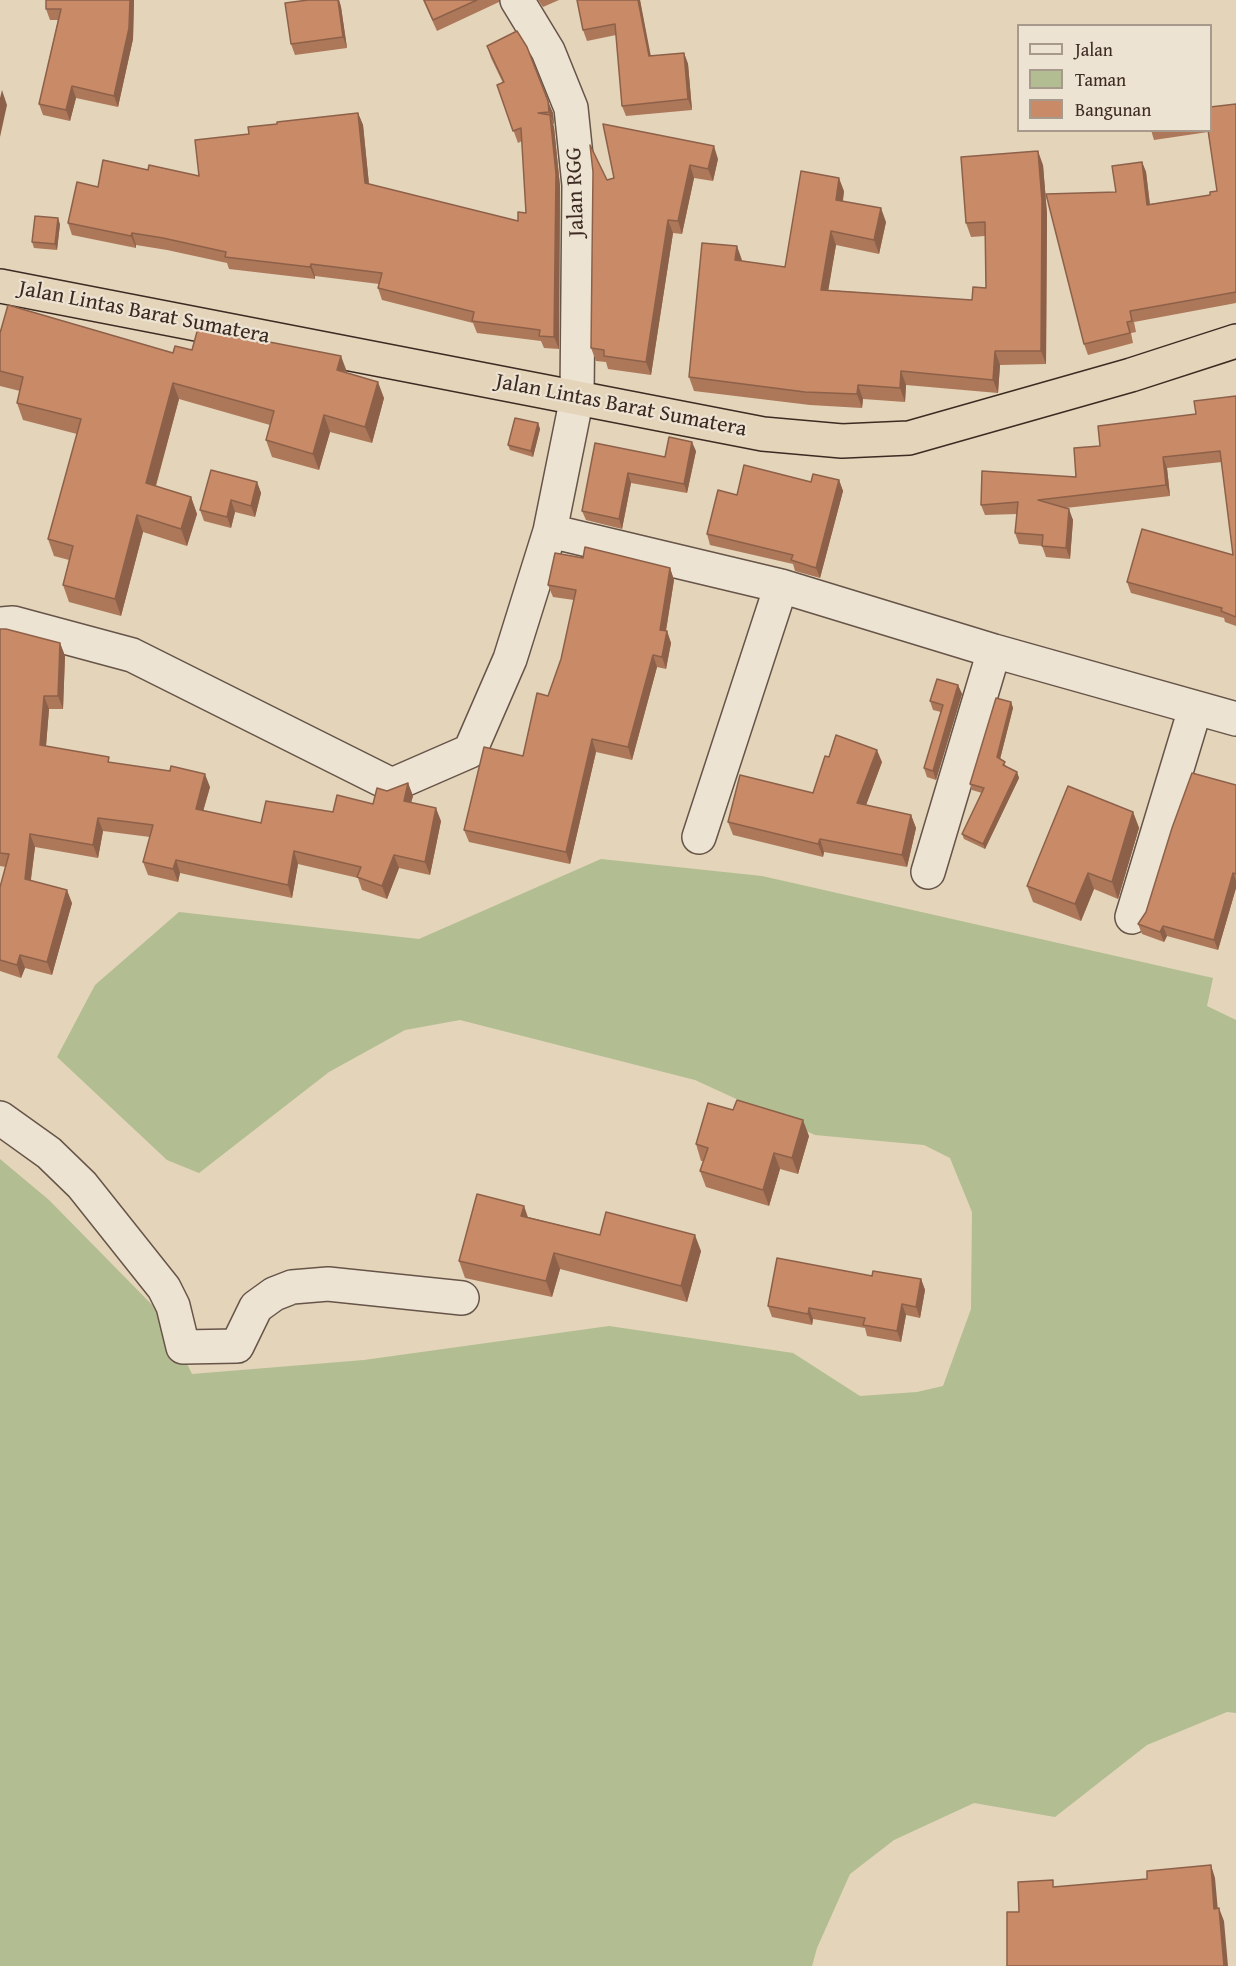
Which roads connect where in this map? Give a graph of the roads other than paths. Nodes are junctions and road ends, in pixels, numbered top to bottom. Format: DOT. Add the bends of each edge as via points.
graph roads {
  1 [pos="517,0"];
  2 [pos="0,286"];
  3 [pos="1236,341"];
  4 [pos="577,396"];
  5 [pos="550,531"];
  6 [pos="781,586"];
  7 [pos="0,624"];
  8 [pos="994,651"];
  9 [pos="1195,709"];
  10 [pos="1236,720"];
  11 [pos="699,837"];
  12 [pos="928,872"];
  13 [pos="1132,918"];
  14 [pos="0,1119"];
  15 [pos="462,1298"];
  1 -- 4 [label="street, Jalan RGG" via="548,51 571,108 579,185"];
  2 -- 4 [label="highway, Jalan Lintas Barat Sumatera"];
  3 -- 4 [label="highway, Jalan Lintas Barat Sumatera" via="909,438 842,441 763,434"];
  4 -- 5 [label="street, Jalan RGG"];
  5 -- 6 [label="street"];
  5 -- 7 [label="street, Jalan RGG" via="510,659 471,751 392,785 132,655 13,623"];
  6 -- 8 [label="street"];
  6 -- 11 [label="street"];
  8 -- 9 [label="street"];
  8 -- 12 [label="street"];
  9 -- 10 [label="street"];
  9 -- 13 [label="street"];
  14 -- 15 [label="street" via="49,1153 82,1185 164,1288 173,1306 183,1347 237,1346 256,1307 292,1287 328,1284"];
}
